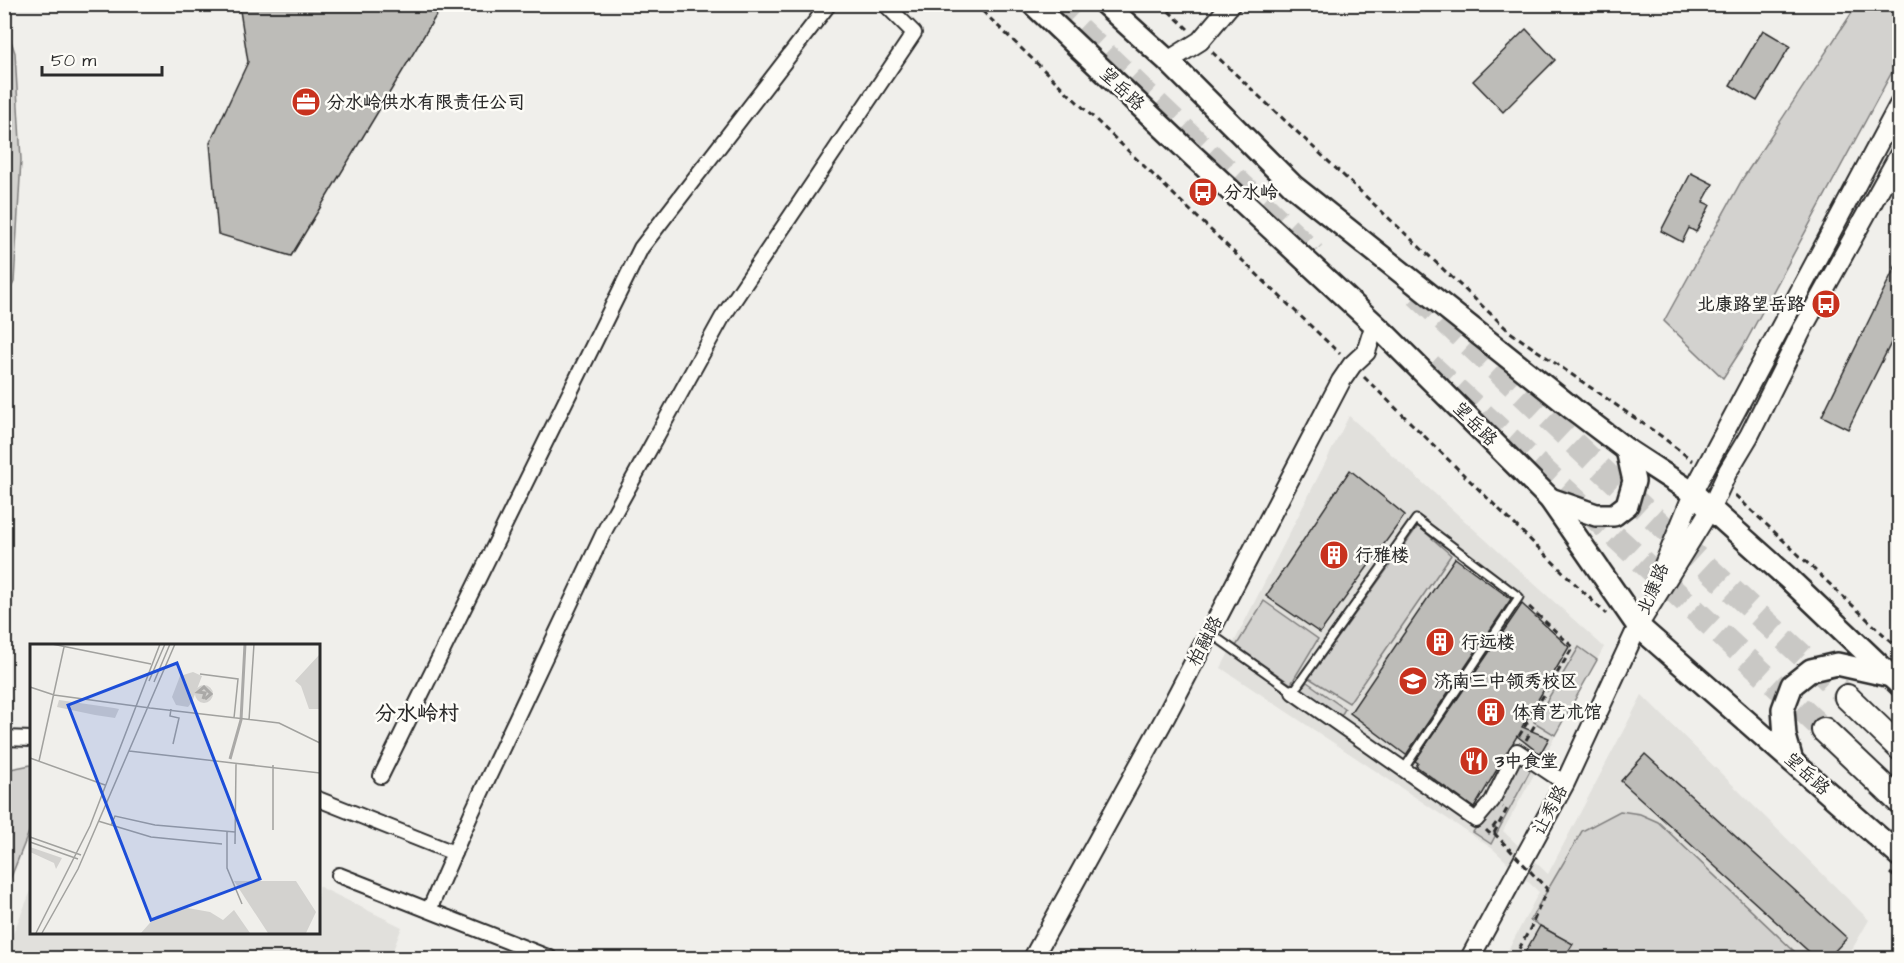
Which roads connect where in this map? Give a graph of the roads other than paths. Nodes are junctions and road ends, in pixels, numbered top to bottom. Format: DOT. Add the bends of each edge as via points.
graph roads {
  1 [pos="829,4"];
  2 [pos="885,4"];
  3 [pos="1033,4"];
  4 [pos="1105,4"];
  5 [pos="1231,4"];
  6 [pos="1168,61"];
  7 [pos="1899,103"];
  8 [pos="1899,153"];
  9 [pos="1375,324"];
  10 [pos="1627,450"];
  11 [pos="1694,493"];
  12 [pos="1550,499"];
  13 [pos="1711,508"];
  14 [pos="1638,626"];
  15 [pos="1210,632"];
  16 [pos="1896,681"];
  17 [pos="1293,692"];
  18 [pos="1847,697"];
  19 [pos="1824,730"];
  20 [pos="4,738"];
  21 [pos="30,739"];
  22 [pos="1899,748"];
  23 [pos="1792,761"];
  24 [pos="1403,770"];
  25 [pos="381,776"];
  26 [pos="1565,783"];
  27 [pos="320,800"];
  28 [pos="1899,802"];
  29 [pos="454,853"];
  30 [pos="1895,864"];
  31 [pos="339,875"];
  32 [pos="429,910"];
  33 [pos="550,958"];
  34 [pos="1032,958"];
  35 [pos="1470,958"];
  1 -- 25 [label="street" via="641,248"];
  2 -- 29 [label="street" via="914,33 722,318 606,528"];
  3 -- 9 [label="main road, 望岳路"];
  4 -- 6 [label="main road"];
  5 -- 6 [label="street" via="1200,41"];
  6 -- 10 [label="main road" via="1293,186"];
  7 -- 11 [label="street, 北康路"];
  8 -- 13 [label="street, 北康路"];
  9 -- 12 [label="main road, 望岳路"];
  9 -- 15 [label="street, 柏融路" via="1366,352 1341,381"];
  10 -- 11 [label="main road"];
  10 -- 12 [label="main road" via="1634,481 1627,505 1614,515 1596,515"];
  11 -- 13 [label="main road"];
  11 -- 14 [label="street, 北康路"];
  12 -- 14 [label="main road, 望岳路"];
  13 -- 14 [label="street, 北康路"];
  13 -- 16 [label="main road"];
  14 -- 23 [label="main road, 望岳路"];
  14 -- 26 [label="street, 让秀路"];
  15 -- 17 [label="lane"];
  15 -- 34 [label="street, 柏融路"];
  16 -- 23 [label="main road" via="1837,664 1811,670 1792,685 1783,709"];
  17 -- 24 [label="street"];
  17 -- 24 [label="lane" via="1416,519 1519,597"];
  18 -- 22 [label="highway"];
  19 -- 28 [label="highway"];
  20 -- 21 [label="street"];
  23 -- 30 [label="main road, 望岳路"];
  24 -- 26 [label="street" via="1476,820 1492,801 1517,747"];
  26 -- 35 [label="street, 让秀路"];
  27 -- 29 [label="street"];
  29 -- 32 [label="street"];
  31 -- 32 [label="street"];
  32 -- 33 [label="street"];
}
